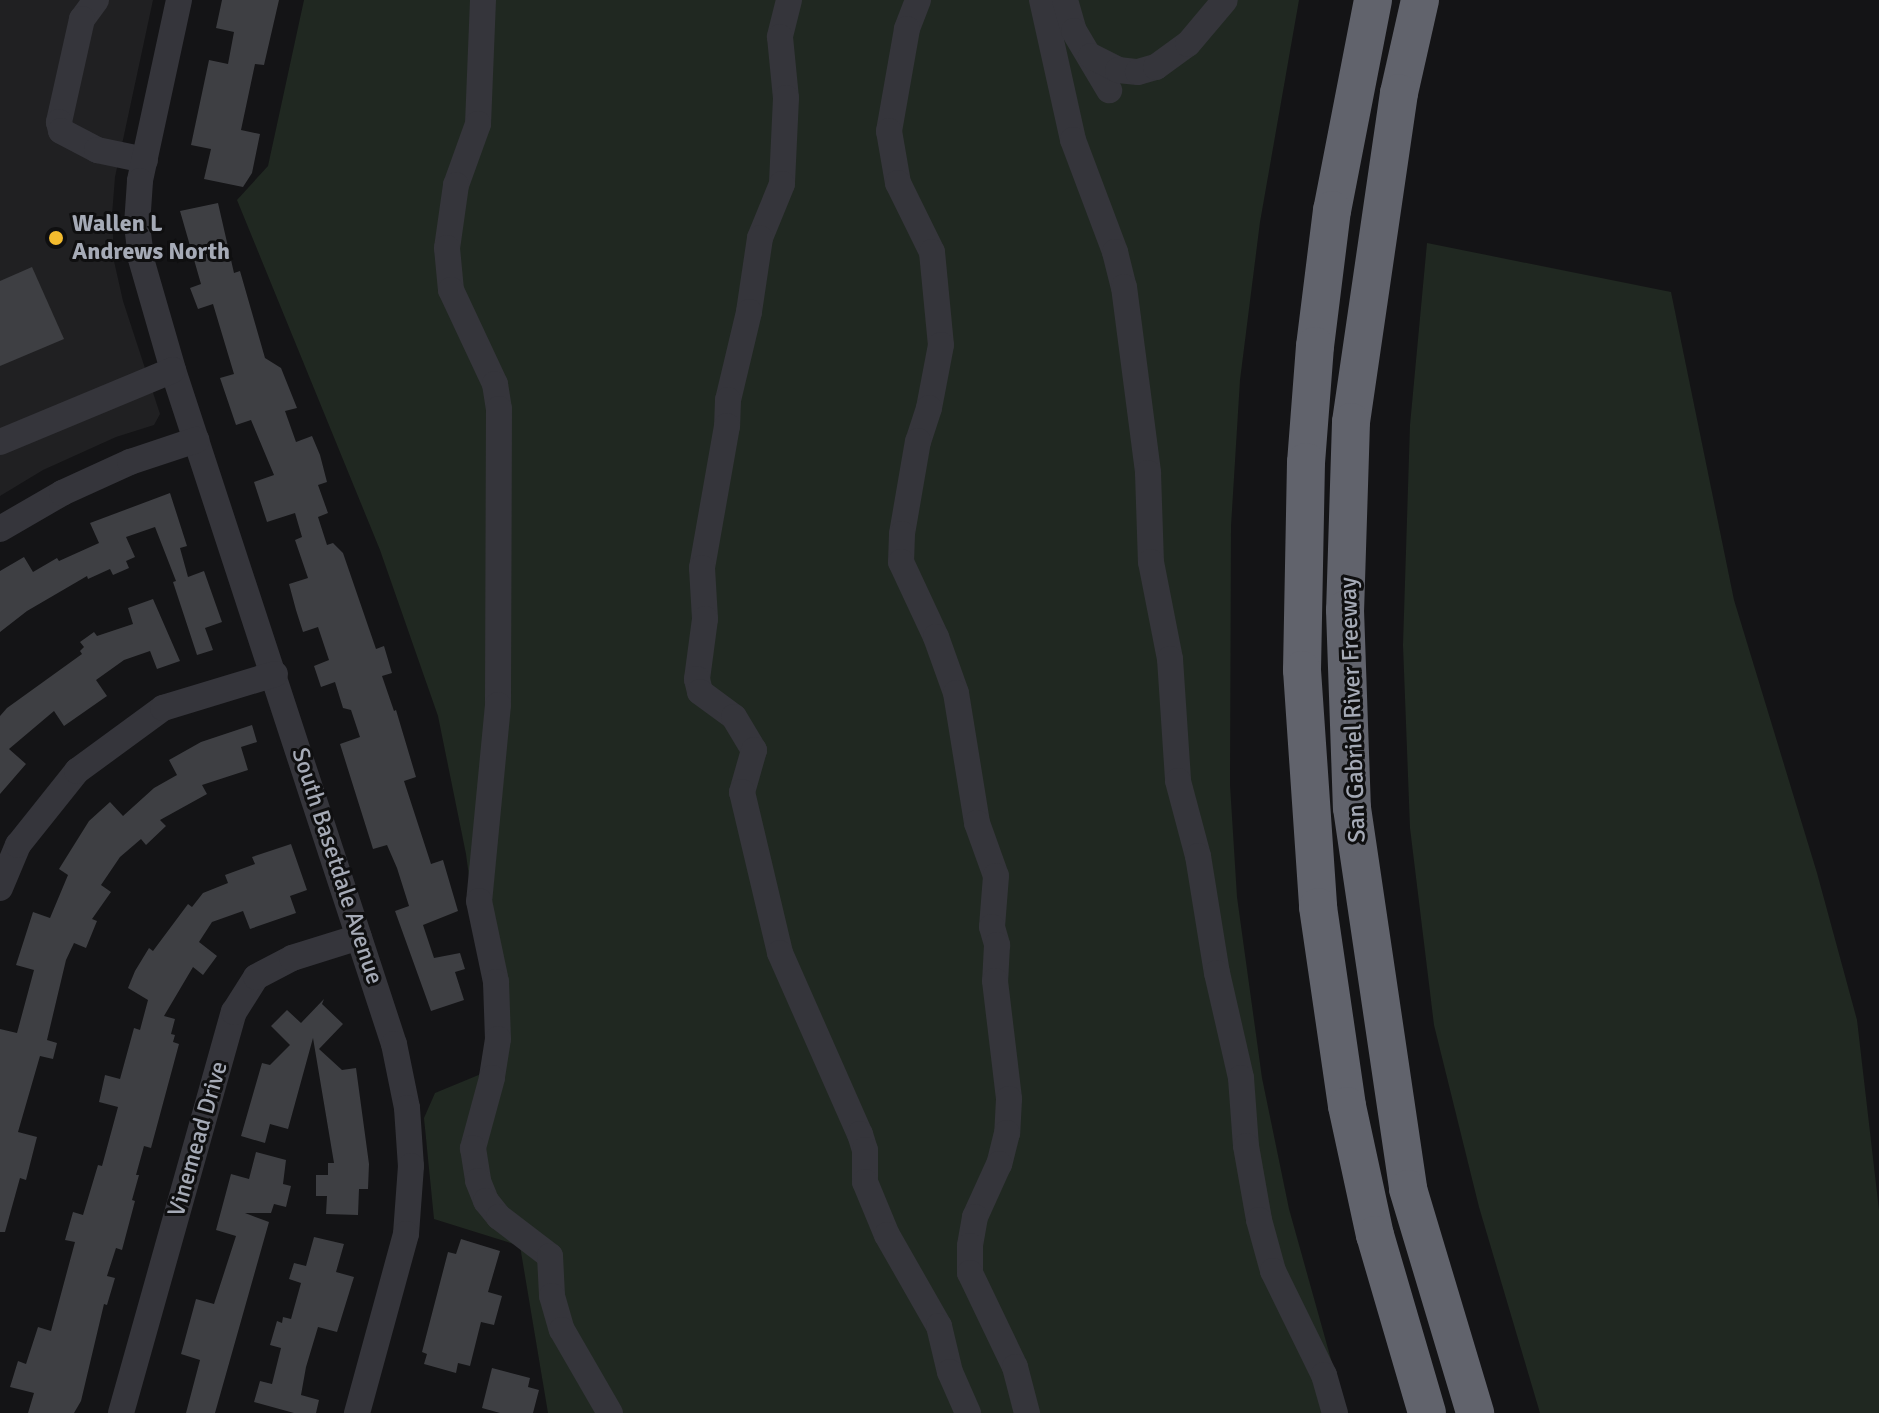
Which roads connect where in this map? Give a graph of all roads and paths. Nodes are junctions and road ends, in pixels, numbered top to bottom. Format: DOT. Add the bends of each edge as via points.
graph roads {
  1 [pos="96,0"];
  2 [pos="483,0"];
  3 [pos="789,0"];
  4 [pos="918,0"];
  5 [pos="1042,0"];
  6 [pos="1065,0"];
  7 [pos="1225,0"];
  8 [pos="1354,0"];
  9 [pos="1373,0"];
  10 [pos="1394,0"];
  11 [pos="1420,0"];
  12 [pos="174,1"];
  13 [pos="1091,56"];
  14 [pos="1109,90"];
  15 [pos="145,160"];
  16 [pos="173,370"];
  17 [pos="196,440"];
  18 [pos="0,442"];
  19 [pos="0,529"];
  20 [pos="275,674"];
  21 [pos="0,888"];
  22 [pos="359,937"];
  23 [pos="121,1413"];
  24 [pos="357,1413"];
  25 [pos="610,1413"];
  26 [pos="968,1413"];
  27 [pos="1027,1413"];
  28 [pos="1335,1413"];
  29 [pos="1405,1413"];
  30 [pos="1427,1413"];
  31 [pos="1444,1413"];
  32 [pos="1475,1413"];
  1 -- 15 [label="street" via="82,19 61,131 97,150"];
  2 -- 25 [label="street" via="478,124 456,185 447,248 451,290 491,373 499,409 498,705 479,901 496,982 498,1039 473,1148 486,1201 550,1256 552,1296 562,1330"];
  3 -- 26 [label="street" via="780,37 786,98 782,184 760,238 732,377 702,568 705,619 697,679 700,692 734,717 754,750 742,792 780,953 860,1134 865,1182 887,1235 939,1326 950,1372"];
  4 -- 27 [label="street" via="907,29 889,131 898,183 932,252 941,345 918,441 901,562 956,693 977,823 996,876 992,927 1009,1099 1007,1133 975,1217 970,1273 1015,1367"];
  5 -- 28 [label="street" via="1073,140 1124,287 1148,473 1151,562 1170,659 1178,781 1198,856 1241,1078 1259,1220 1273,1271 1324,1375"];
  6 -- 13 [label="street" via="1074,31"];
  7 -- 13 [label="street" via="1188,44 1156,67 1118,70"];
  8 -- 29 [label="highway" via="1329,118 1300,313 1284,521 1284,682 1295,871 1317,1041 1354,1225"];
  9 -- 30 [label="highway" via="1332,210 1315,346 1306,462 1302,670 1318,907 1347,1106 1375,1235"];
  10 -- 31 [label="highway" via="1359,161 1335,336 1322,538 1325,762 1355,1043 1407,1284"];
  11 -- 32 [label="highway, San Gabriel River Freeway" via="1399,93 1351,422 1345,610 1352,808 1408,1189"];
  12 -- 15 [label="street, South Basetdale Avenue"];
  13 -- 14 [label="street"];
  15 -- 16 [label="street, South Basetdale Avenue" via="137,225 141,259"];
  16 -- 17 [label="street, South Basetdale Avenue"];
  16 -- 18 [label="street"];
  17 -- 19 [label="street" via="130,462"];
  17 -- 20 [label="street, South Basetdale Avenue"];
  20 -- 21 [label="street" via="163,708 77,771 18,845"];
  20 -- 22 [label="street, South Basetdale Avenue"];
  22 -- 23 [label="street, Vinemead Drive" via="292,958 256,977 234,1012"];
  22 -- 24 [label="street, South Basetdale Avenue" via="394,1044 407,1108 411,1166 406,1234"];
}
